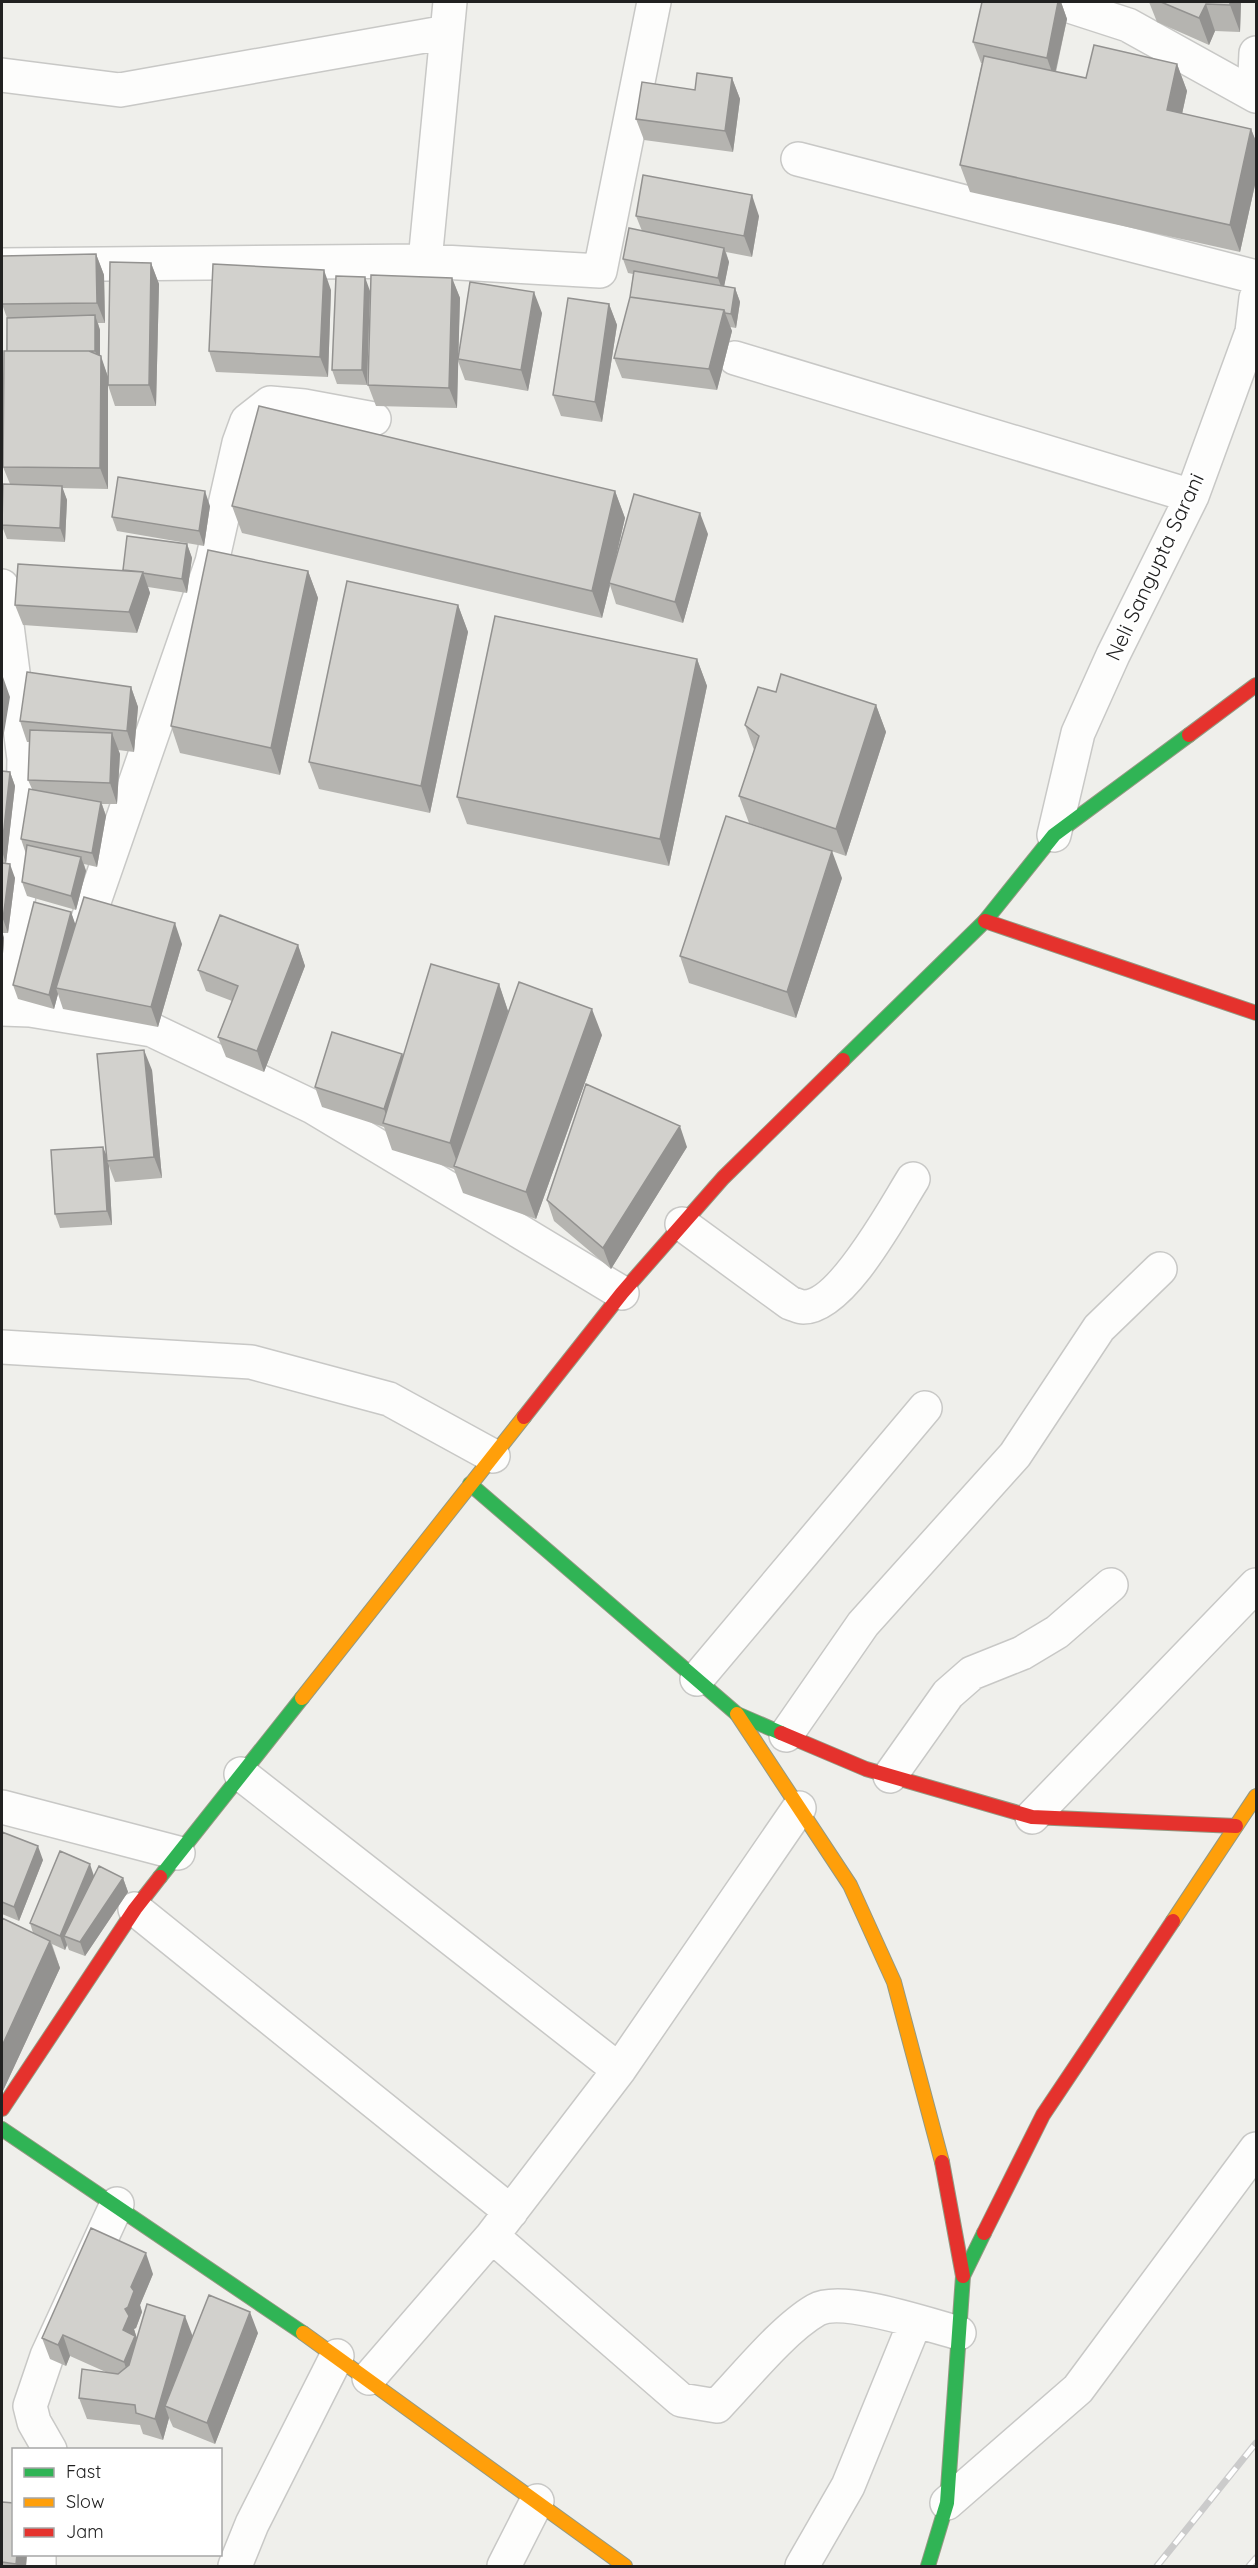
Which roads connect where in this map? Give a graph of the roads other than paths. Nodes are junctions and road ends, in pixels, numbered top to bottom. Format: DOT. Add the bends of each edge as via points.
graph roads {
  1 [pos="654,2"];
  2 [pos="1056,2"];
  3 [pos="1129,13"];
  4 [pos="448,17"];
  5 [pos="1257,53"];
  6 [pos="2,75"];
  7 [pos="1255,95"];
  8 [pos="798,159"];
  9 [pos="425,261"];
  10 [pos="2,265"];
  11 [pos="1257,277"];
  12 [pos="1257,298"];
  13 [pos="1254,331"];
  14 [pos="735,358"];
  15 [pos="374,419"];
  16 [pos="1192,496"];
  17 [pos="2,586"];
  18 [pos="1257,685"];
  19 [pos="1054,835"];
  20 [pos="986,921"];
  21 [pos="5,1008"];
  22 [pos="1257,1013"];
  23 [pos="55,1014"];
  24 [pos="913,1179"];
  25 [pos="682,1224"];
  26 [pos="1160,1269"];
  27 [pos="622,1293"];
  28 [pos="2,1347"];
  29 [pos="925,1408"];
  30 [pos="493,1456"];
  31 [pos="470,1484"];
  32 [pos="1111,1585"];
  33 [pos="1257,1585"];
  34 [pos="697,1679"];
  35 [pos="737,1714"];
  36 [pos="786,1735"];
  37 [pos="241,1774"];
  38 [pos="890,1776"];
  39 [pos="1257,1796"];
  40 [pos="2,1807"];
  41 [pos="800,1809"];
  42 [pos="1032,1817"];
  43 [pos="1236,1826"];
  44 [pos="178,1853"];
  45 [pos="135,1909"];
  46 [pos="619,2070"];
  47 [pos="2,2109"];
  48 [pos="2,2129"];
  49 [pos="1257,2149"];
  50 [pos="117,2204"];
  51 [pos="501,2224"];
  52 [pos="963,2276"];
  53 [pos="915,2322"];
  54 [pos="959,2333"];
  55 [pos="337,2356"];
  56 [pos="369,2378"];
  57 [pos="49,2448"];
  58 [pos="537,2501"];
  59 [pos="947,2503"];
  60 [pos="234,2566"];
  61 [pos="504,2566"];
  62 [pos="625,2566"];
  63 [pos="802,2566"];
  64 [pos="928,2566"];
  1 -- 9 [label="street" via="600,271"];
  2 -- 3 [label="street"];
  3 -- 7 [label="street"];
  4 -- 6 [label="street" via="120,90"];
  4 -- 9 [label="street"];
  5 -- 7 [label="street"];
  8 -- 11 [label="street"];
  9 -- 10 [label="street"];
  12 -- 13 [label="street, Neli Sangupta Sarani"];
  13 -- 16 [label="street, Neli Sangupta Sarani"];
  14 -- 16 [label="street"];
  15 -- 23 [label="street" via="270,403 247,421 238,443 212,562"];
  16 -- 19 [label="street, Neli Sangupta Sarani" via="1078,733"];
  17 -- 21 [label="street" via="24,759 22,861"];
  18 -- 19 [label="street"];
  19 -- 20 [label="street"];
  20 -- 22 [label="street"];
  20 -- 25 [label="street" via="723,1178"];
  21 -- 23 [label="street"];
  23 -- 27 [label="street" via="152,1030 313,1107"];
  24 -- 25 [label="street" via="852,1275 827,1298 804,1307 790,1303"];
  25 -- 27 [label="street"];
  26 -- 36 [label="street" via="1099,1328 1015,1455 863,1624"];
  27 -- 30 [label="street"];
  28 -- 30 [label="street" via="251,1362 389,1399"];
  29 -- 34 [label="street"];
  30 -- 31 [label="street"];
  31 -- 34 [label="street"];
  31 -- 37 [label="street"];
  32 -- 38 [label="street" via="1057,1632 1022,1653 972,1673 948,1694"];
  33 -- 42 [label="street"];
  34 -- 35 [label="street"];
  35 -- 36 [label="street"];
  35 -- 41 [label="street"];
  36 -- 38 [label="street"];
  37 -- 44 [label="street"];
  37 -- 46 [label="street"];
  38 -- 42 [label="street"];
  39 -- 43 [label="street"];
  40 -- 44 [label="street"];
  41 -- 46 [label="street"];
  41 -- 52 [label="street" via="850,1885 894,1982 939,2148"];
  42 -- 43 [label="street"];
  43 -- 52 [label="street" via="1043,2115"];
  44 -- 45 [label="street"];
  45 -- 47 [label="street"];
  45 -- 51 [label="street"];
  46 -- 51 [label="street"];
  48 -- 50 [label="street"];
  49 -- 59 [label="street" via="1078,2389"];
  50 -- 55 [label="street"];
  50 -- 57 [label="street" via="46,2356 30,2406"];
  51 -- 53 [label="street" via="681,2400 717,2406 782,2338 817,2309 841,2306"];
  51 -- 56 [label="street"];
  52 -- 54 [label="street"];
  53 -- 54 [label="street"];
  53 -- 63 [label="street" via="848,2486"];
  54 -- 59 [label="street"];
  55 -- 56 [label="street"];
  55 -- 60 [label="street"];
  56 -- 58 [label="street"];
  58 -- 61 [label="street"];
  58 -- 62 [label="street"];
  59 -- 64 [label="street"];
}
